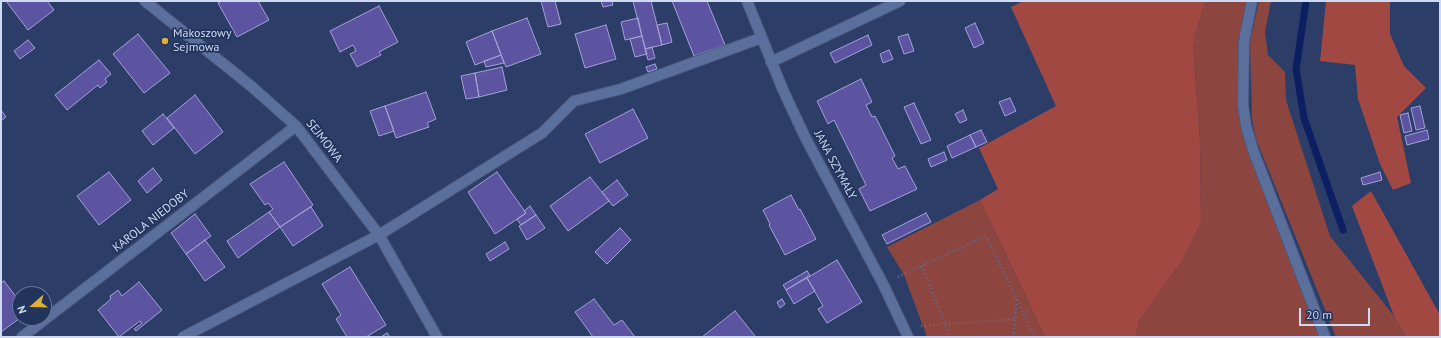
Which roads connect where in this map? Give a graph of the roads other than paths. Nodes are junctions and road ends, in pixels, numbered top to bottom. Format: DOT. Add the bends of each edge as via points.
graph roads {
  1 [pos="145,1"];
  2 [pos="747,1"];
  3 [pos="900,1"];
  4 [pos="1252,1"];
  5 [pos="761,38"];
  6 [pos="771,62"];
  7 [pos="296,126"];
  8 [pos="379,235"];
  9 [pos="906,332"];
  10 [pos="22,337"];
  11 [pos="182,337"];
  12 [pos="437,337"];
  13 [pos="1325,337"];
  1 -- 7 [label="street, SEJMOWA" via="251,86"];
  2 -- 5 [label="street, JANA SZYMAŁY"];
  3 -- 6 [label="street"];
  4 -- 13 [label="street" via="1244,41 1246,126"];
  5 -- 6 [label="street, JANA SZYMAŁY"];
  5 -- 8 [label="street" via="621,89 574,101 542,133"];
  6 -- 9 [label="street, JANA SZYMAŁY" via="805,138"];
  7 -- 8 [label="street, SEJMOWA"];
  7 -- 10 [label="street, KAROLA NIEDOBY"];
  8 -- 11 [label="street"];
  8 -- 12 [label="street, SEJMOWA"];
}
